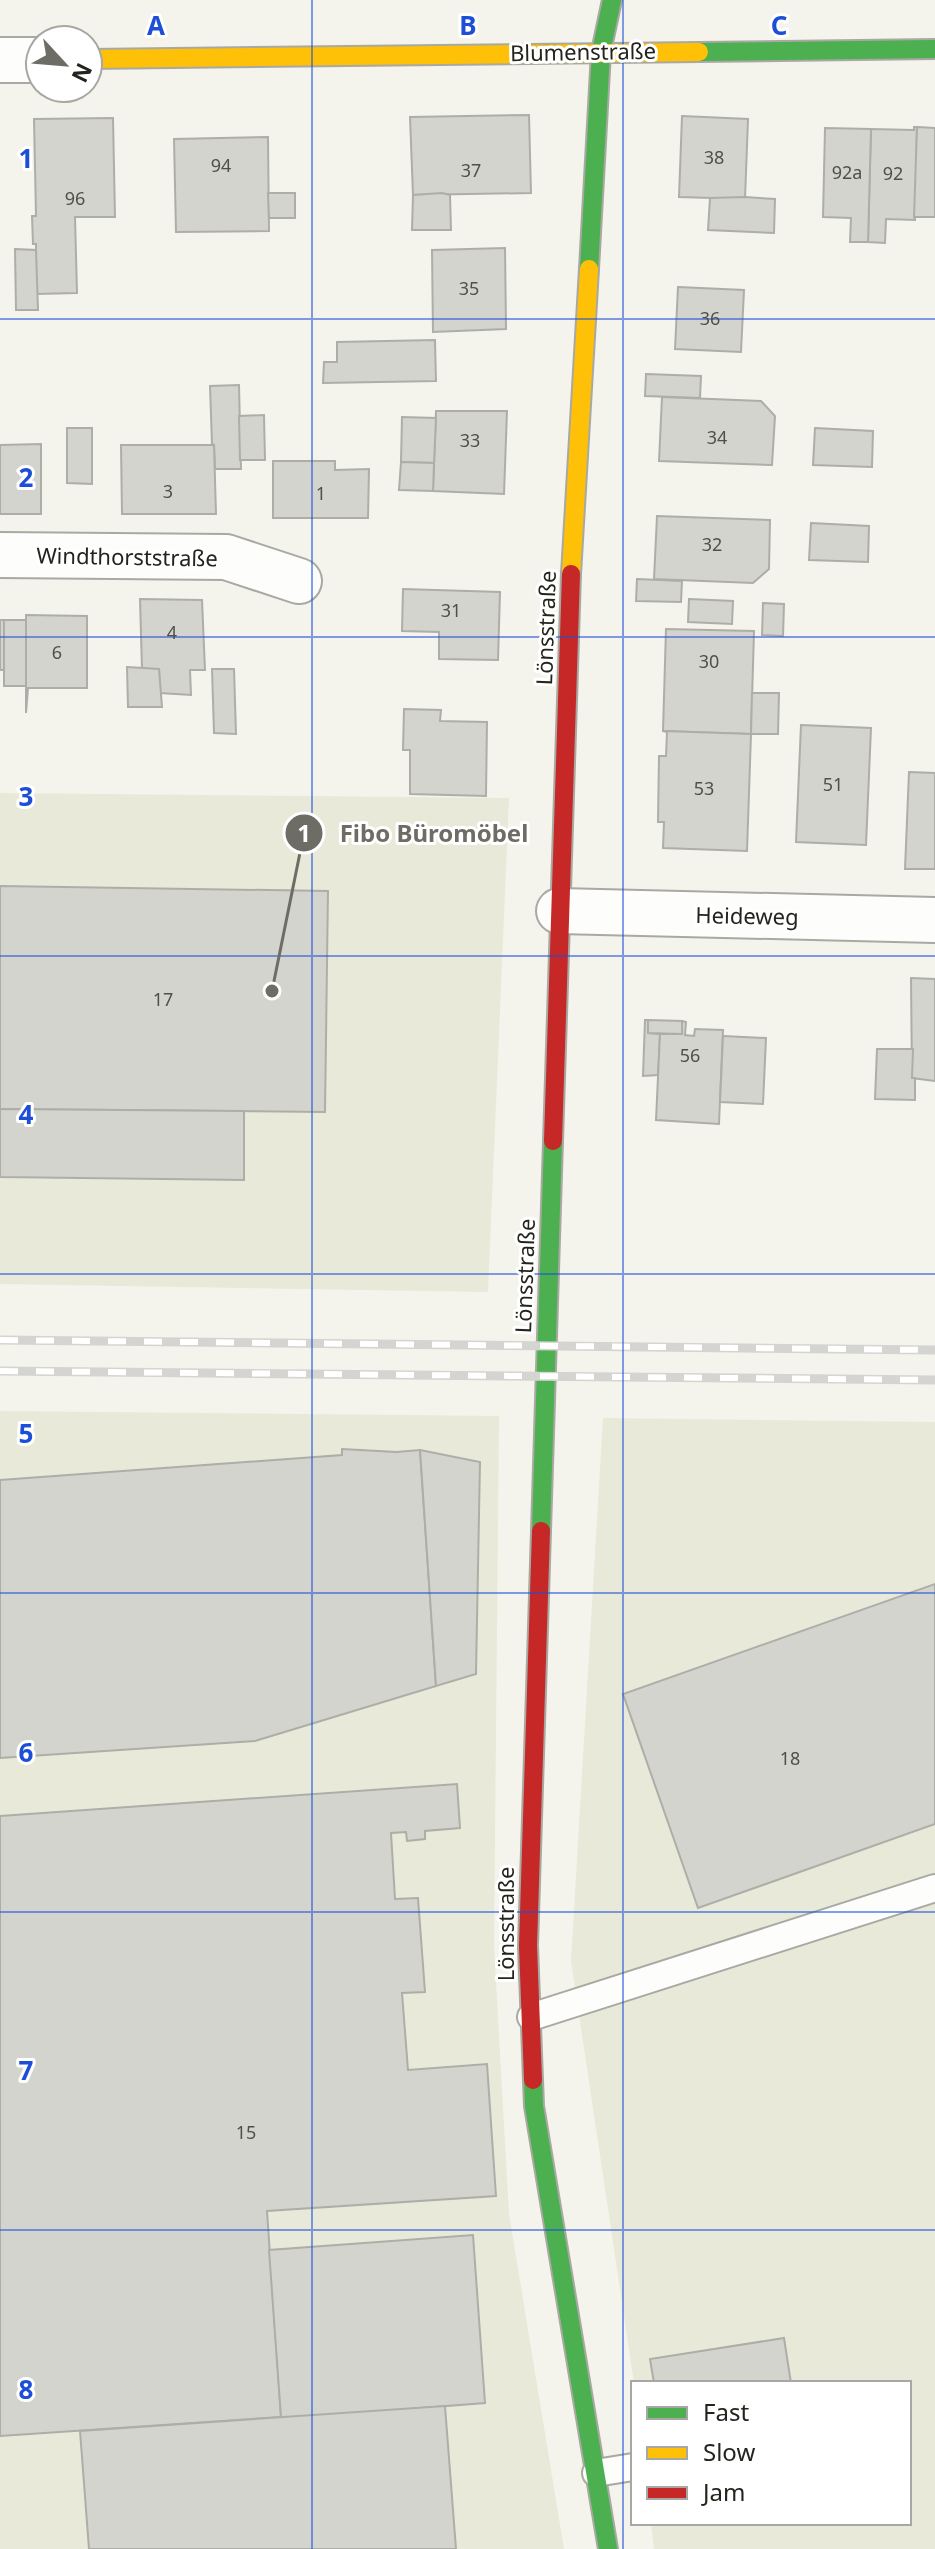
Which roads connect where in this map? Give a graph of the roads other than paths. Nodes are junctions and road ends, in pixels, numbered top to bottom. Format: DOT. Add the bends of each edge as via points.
graph roads {
  1 [pos="612,0"];
  2 [pos="935,49"];
  3 [pos="601,52"];
  4 [pos="104,59"];
  5 [pos="0,60"];
  6 [pos="24,60"];
  7 [pos="0,555"];
  8 [pos="299,581"];
  9 [pos="559,911"];
  10 [pos="935,920"];
  11 [pos="935,1888"];
  12 [pos="531,2017"];
  13 [pos="631,2467"];
  14 [pos="596,2473"];
  15 [pos="608,2549"];
  1 -- 3 [label="street, Lönsstraße"];
  2 -- 3 [label="street, Blumenstraße"];
  3 -- 4 [label="street, Blumenstraße"];
  3 -- 9 [label="street, Lönsstraße" via="572,556"];
  5 -- 6 [label="street"];
  7 -- 8 [label="street, Windthorststraße" via="226,557"];
  9 -- 10 [label="street, Heideweg"];
  9 -- 12 [label="street, Lönsstraße" via="529,1931"];
  11 -- 12 [label="lane"];
  12 -- 14 [label="street, Lönsstraße" via="534,2106"];
  13 -- 14 [label="lane"];
  14 -- 15 [label="street, Lönsstraße"];
}
